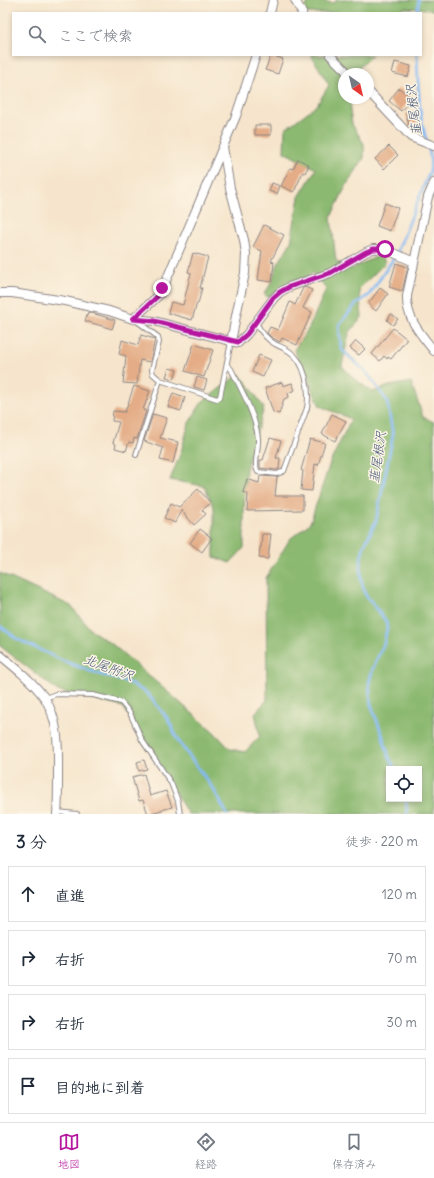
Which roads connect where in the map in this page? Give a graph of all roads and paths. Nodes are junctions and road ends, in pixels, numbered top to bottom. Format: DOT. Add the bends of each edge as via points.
graph roads {
  1 [pos="273,0"];
  2 [pos="295,0"];
  3 [pos="270,12"];
  4 [pos="301,12"];
  5 [pos="256,56"];
  6 [pos="331,56"];
  7 [pos="343,68"];
  8 [pos="374,97"];
  9 [pos="223,146"];
  10 [pos="434,146"];
  11 [pos="434,183"];
  12 [pos="414,262"];
  13 [pos="0,292"];
  14 [pos="133,319"];
  15 [pos="256,323"];
  16 [pos="231,342"];
  17 [pos="434,351"];
  18 [pos="227,365"];
  19 [pos="160,380"];
  20 [pos="136,455"];
  21 [pos="0,655"];
  22 [pos="45,698"];
  23 [pos="57,813"];
  24 [pos="77,814"];
  25 [pos="180,814"];
  1 -- 3 [label="street"];
  2 -- 4 [label="street"];
  5 -- 9 [label="street"];
  6 -- 7 [label="street"];
  8 -- 10 [label="street" via="411,137"];
  9 -- 14 [label="street" via="159,295"];
  9 -- 16 [label="street" via="246,254 246,273"];
  11 -- 12 [label="street" via="428,197"];
  12 -- 15 [label="street" via="390,251 379,249 366,252 330,273 280,292"];
  12 -- 17 [label="street" via="406,296 408,314"];
  13 -- 14 [label="street" via="59,300"];
  14 -- 16 [label="street" via="154,321"];
  14 -- 19 [label="lane" via="158,337 152,370"];
  15 -- 16 [label="street" via="238,342"];
  15 -- 18 [label="lane" via="268,340 292,354 303,369 306,380 307,408 284,471 277,474 256,470 259,448 257,428 249,406"];
  16 -- 18 [label="lane"];
  18 -- 19 [label="lane" via="220,397 217,399"];
  19 -- 20 [label="lane"];
  21 -- 22 [label="street" via="25,676"];
  22 -- 23 [label="street" via="58,736"];
  22 -- 25 [label="lane" via="56,694 93,695 121,702 130,713 142,740 171,783"];
  23 -- 24 [label="lane"];
}
